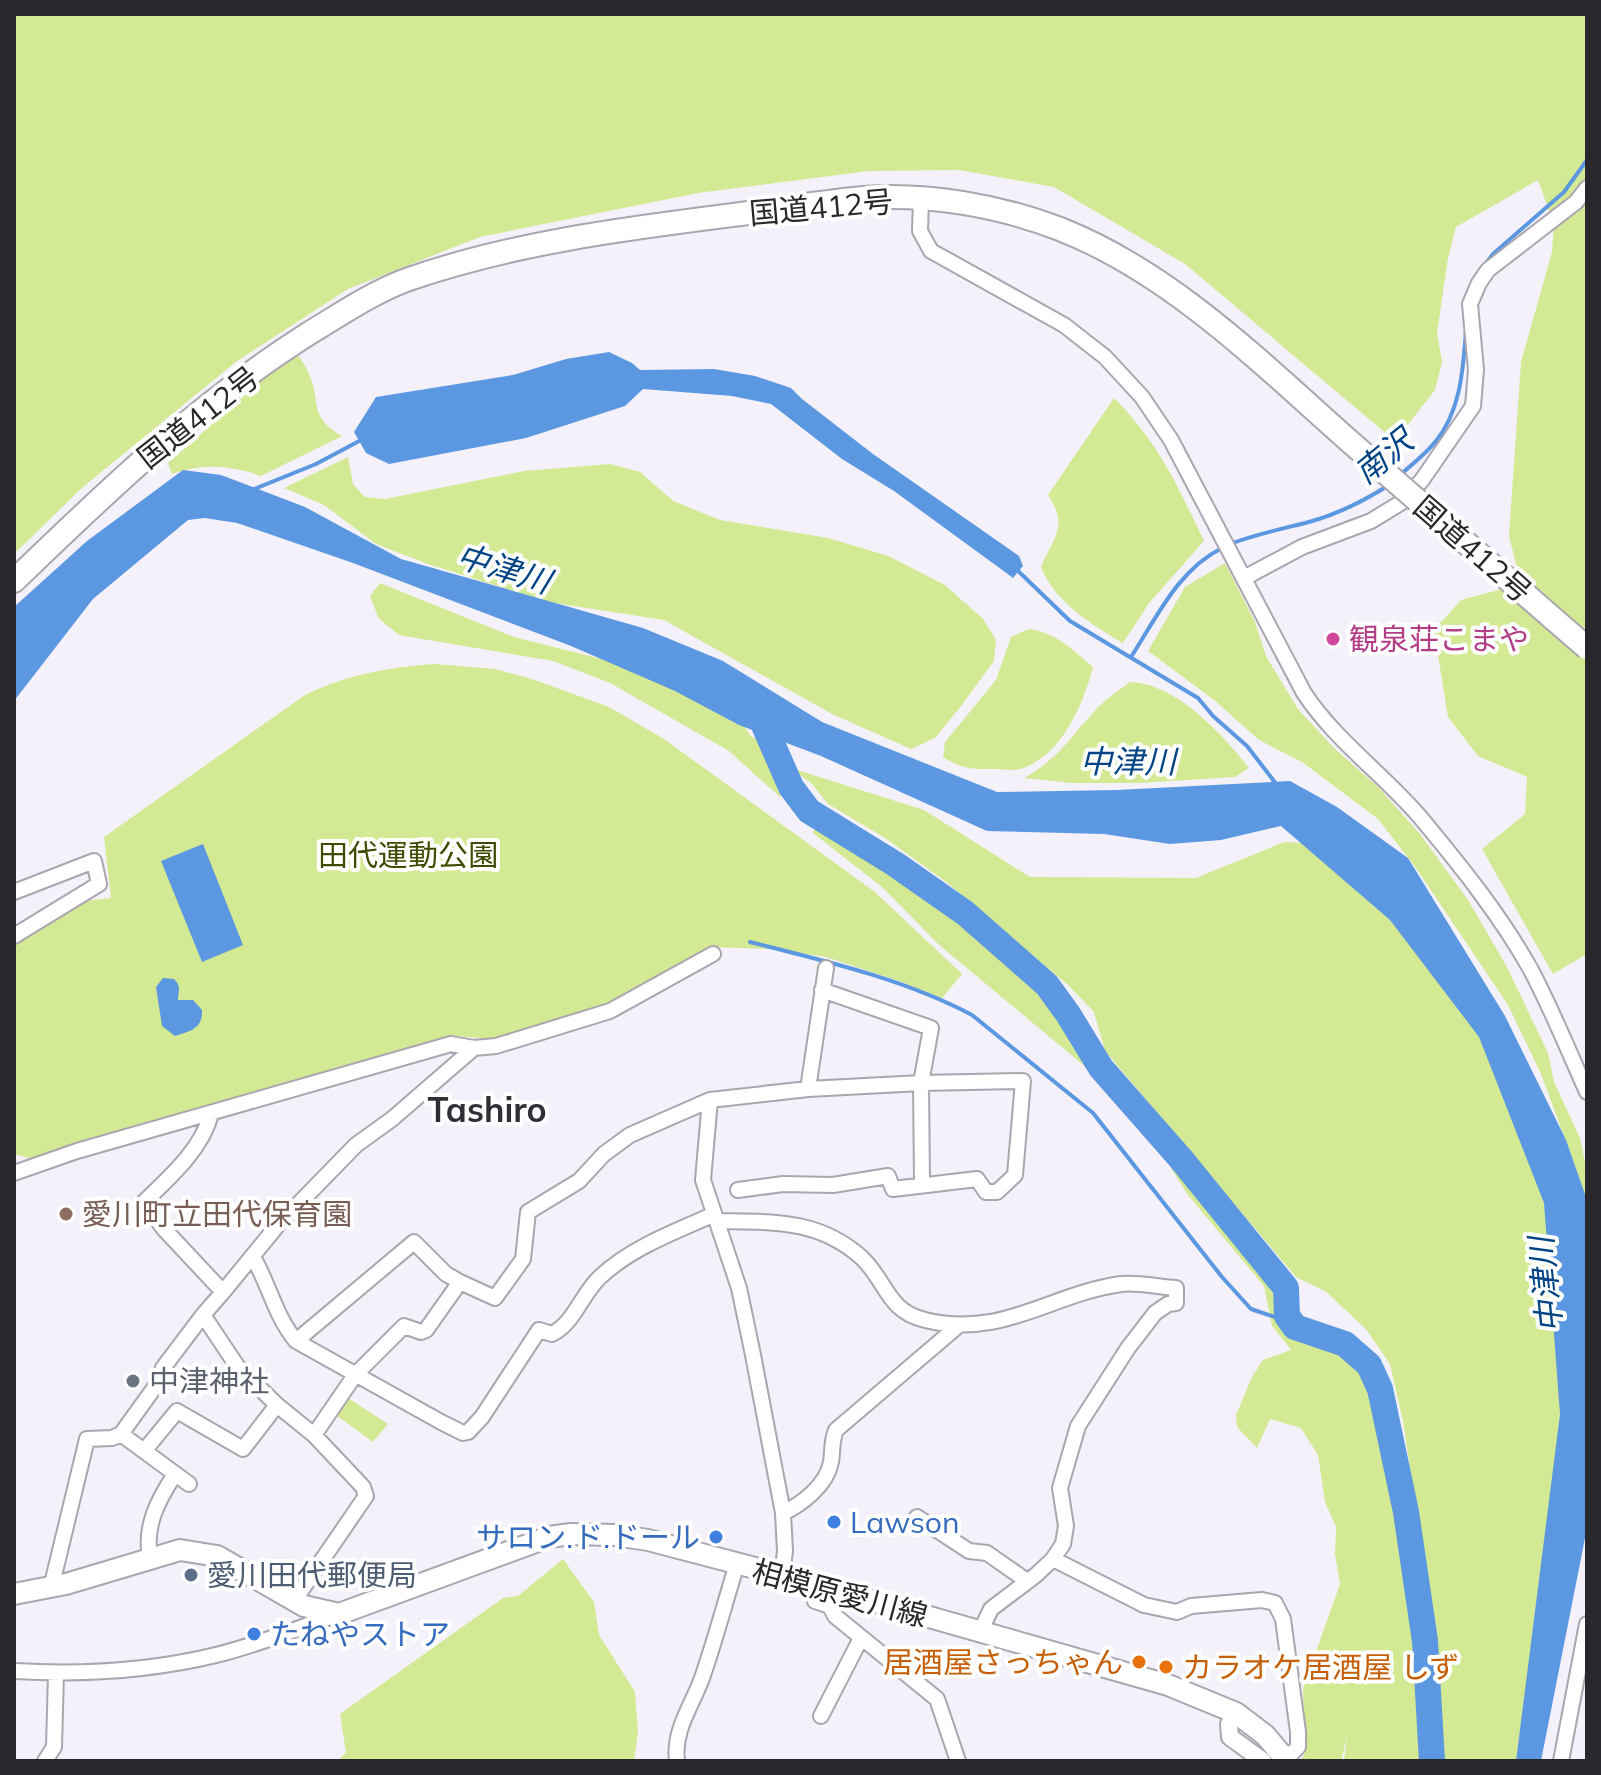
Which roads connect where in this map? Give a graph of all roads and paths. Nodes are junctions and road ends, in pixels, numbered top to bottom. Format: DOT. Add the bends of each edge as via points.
graph roads {
  1 [pos="1587,188"];
  2 [pos="921,199"];
  3 [pos="1240,572"];
  4 [pos="14,581"];
  5 [pos="1587,648"];
  6 [pos="14,892"];
  7 [pos="14,936"];
  8 [pos="713,954"];
  9 [pos="826,968"];
  10 [pos="822,990"];
  11 [pos="474,1048"];
  12 [pos="921,1083"];
  13 [pos="808,1089"];
  14 [pos="1587,1092"];
  15 [pos="710,1100"];
  16 [pos="211,1114"];
  17 [pos="14,1173"];
  18 [pos="922,1183"];
  19 [pos="738,1190"];
  20 [pos="716,1219"];
  21 [pos="253,1257"];
  22 [pos="460,1282"];
  23 [pos="223,1292"];
  24 [pos="203,1315"];
  25 [pos="958,1326"];
  26 [pos="296,1341"];
  27 [pos="355,1375"];
  28 [pos="277,1405"];
  29 [pos="121,1434"];
  30 [pos="314,1435"];
  31 [pos="144,1451"];
  32 [pos="175,1474"];
  33 [pos="189,1484"];
  34 [pos="783,1513"];
  35 [pos="917,1517"];
  36 [pos="150,1558"];
  37 [pos="1053,1559"];
  38 [pos="737,1564"];
  39 [pos="782,1575"];
  40 [pos="1027,1581"];
  41 [pos="815,1585"];
  42 [pos="51,1588"];
  43 [pos="14,1594"];
  44 [pos="294,1601"];
  45 [pos="339,1614"];
  46 [pos="1587,1624"];
  47 [pos="980,1632"];
  48 [pos="861,1638"];
  49 [pos="14,1671"];
  50 [pos="56,1674"];
  51 [pos="1236,1713"];
  52 [pos="821,1716"];
  53 [pos="1287,1760"];
  54 [pos="45,1761"];
  55 [pos="677,1761"];
  56 [pos="958,1761"];
  57 [pos="1263,1761"];
  58 [pos="1561,1761"];
  1 -- 3 [label="street" via="1479,283 1469,315 1476,370 1473,406 1402,502 1371,521"];
  2 -- 3 [label="street" via="920,231 931,251 1052,316 1135,387 1165,427"];
  2 -- 4 [label="highway, 国道412号" via="867,198 543,243 406,280 357,304 215,398 112,486"];
  2 -- 5 [label="highway, 国道412号, bridge" via="1016,214 1063,231 1121,259 1183,300"];
  3 -- 14 [label="street" via="1309,700 1428,827 1519,949"];
  6 -- 7 [label="street" via="94,861 99,884"];
  8 -- 11 [label="street" via="610,1011"];
  9 -- 10 [label="street"];
  10 -- 12 [label="street" via="931,1028"];
  10 -- 13 [label="street"];
  11 -- 16 [label="street" via="451,1044"];
  11 -- 21 [label="street" via="356,1145"];
  12 -- 13 [label="street"];
  12 -- 18 [label="street"];
  12 -- 18 [label="street" via="1023,1081 1015,1175 997,1192 986,1192 977,1179"];
  13 -- 15 [label="street"];
  15 -- 20 [label="street" via="703,1170"];
  15 -- 22 [label="street" via="630,1135 579,1181 528,1212 523,1259 495,1298"];
  16 -- 17 [label="street"];
  16 -- 23 [label="street" via="196,1145 144,1202"];
  18 -- 19 [label="street" via="893,1189 888,1176"];
  20 -- 25 [label="street" via="811,1228 862,1258 901,1310"];
  20 -- 27 [label="street" via="708,1217 652,1241 599,1278 564,1328 552,1334 539,1330 468,1432"];
  20 -- 34 [label="street" via="739,1288"];
  21 -- 23 [label="street"];
  21 -- 26 [label="street" via="284,1327"];
  22 -- 26 [label="street" via="414,1242"];
  22 -- 27 [label="street" via="426,1330 404,1326"];
  23 -- 24 [label="street"];
  24 -- 28 [label="street" via="237,1366"];
  24 -- 29 [label="street"];
  25 -- 34 [label="street" via="836,1430 827,1475 802,1504"];
  25 -- 37 [label="street" via="992,1324 1121,1284 1176,1288 1176,1303 1155,1313 1078,1426 1060,1488 1065,1540"];
  26 -- 27 [label="street"];
  27 -- 30 [label="street"];
  28 -- 30 [label="street"];
  28 -- 31 [label="street" via="243,1449 177,1411"];
  29 -- 31 [label="street"];
  29 -- 42 [label="street" via="87,1439"];
  30 -- 44 [label="street" via="366,1496"];
  31 -- 32 [label="street"];
  32 -- 33 [label="street"];
  32 -- 36 [label="street" via="152,1513"];
  34 -- 39 [label="street"];
  35 -- 40 [label="street" via="969,1551 987,1553"];
  36 -- 42 [label="main road"];
  36 -- 44 [label="main road" via="180,1550 208,1554"];
  37 -- 40 [label="street"];
  37 -- 53 [label="street" via="1144,1605 1177,1612 1191,1606 1275,1603 1283,1619 1298,1732 1298,1747"];
  38 -- 39 [label="main road, 相模原愛川線"];
  38 -- 45 [label="main road, 相模原愛川線" via="648,1540 571,1534 498,1554"];
  38 -- 55 [label="street" via="701,1680 678,1731"];
  39 -- 41 [label="main road, 相模原愛川線"];
  40 -- 47 [label="street" via="991,1609"];
  41 -- 47 [label="main road, 相模原愛川線"];
  41 -- 48 [label="street" via="815,1601 830,1606"];
  42 -- 43 [label="main road"];
  44 -- 45 [label="main road"];
  45 -- 50 [label="street" via="193,1660"];
  46 -- 58 [label="street"];
  47 -- 51 [label="main road, 相模原愛川線" via="1168,1685"];
  48 -- 52 [label="street" via="828,1692"];
  48 -- 56 [label="street" via="937,1699"];
  49 -- 50 [label="street"];
  50 -- 54 [label="street" via="54,1747"];
  51 -- 53 [label="main road, 相模原愛川線"];
  51 -- 57 [label="street" via="1229,1724 1230,1737"];
}
